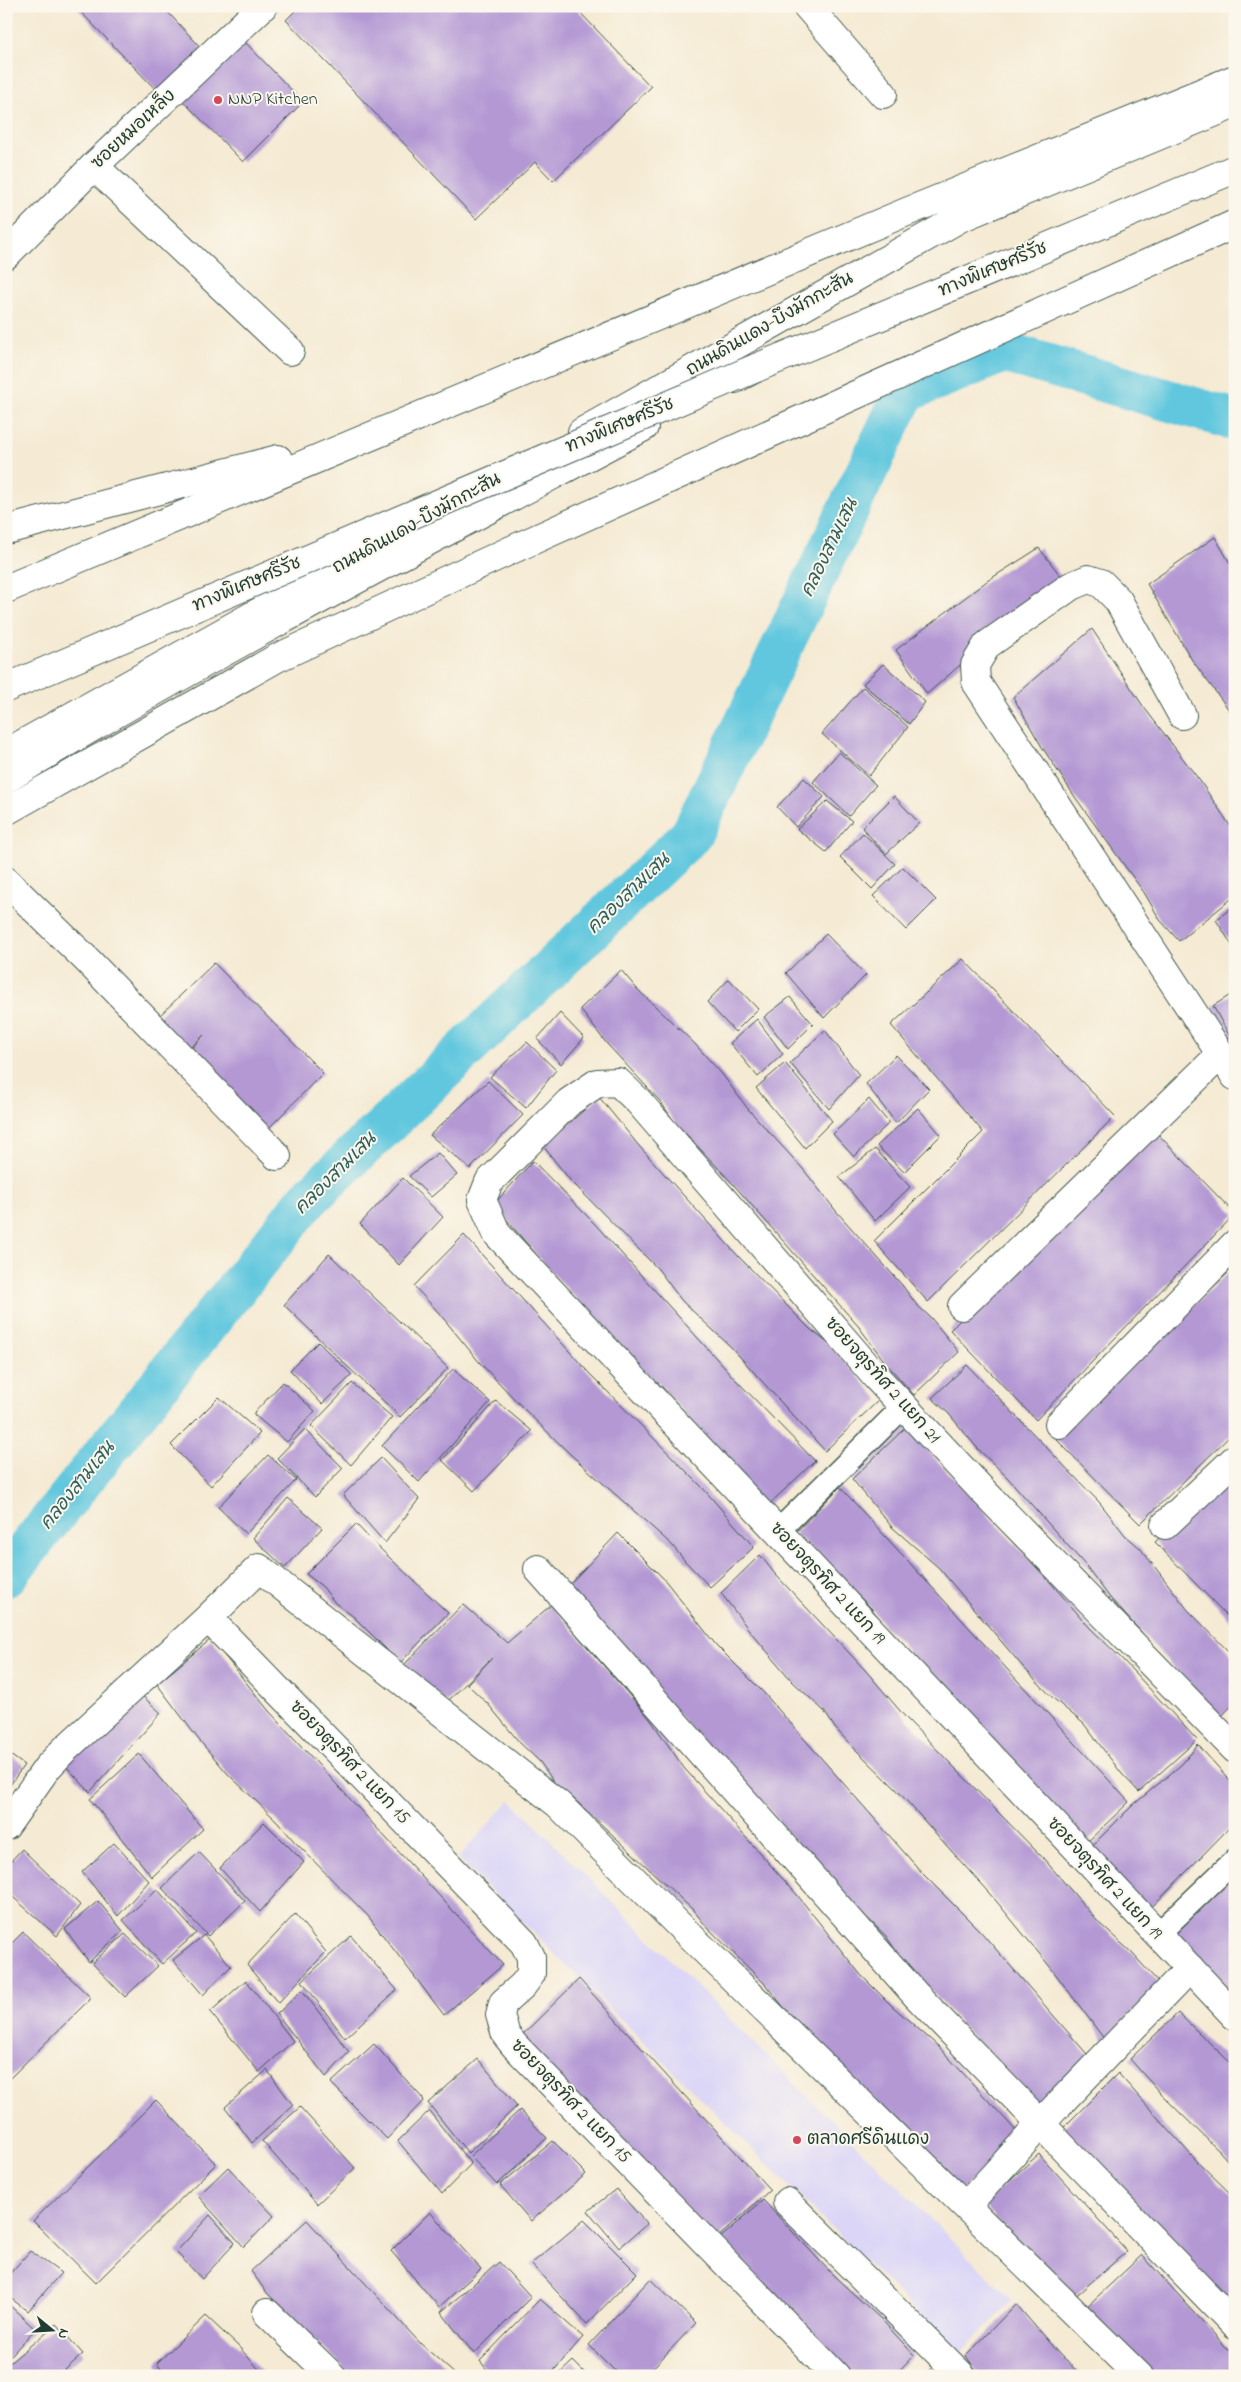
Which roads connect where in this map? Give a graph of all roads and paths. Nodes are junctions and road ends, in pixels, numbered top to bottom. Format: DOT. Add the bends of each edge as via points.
graph roads {
  1 [pos="263,6"];
  2 [pos="807,6"];
  3 [pos="1235,79"];
  4 [pos="883,94"];
  5 [pos="1235,104"];
  6 [pos="94,166"];
  7 [pos="1235,169"];
  8 [pos="1235,224"];
  9 [pos="6,255"];
  10 [pos="290,351"];
  11 [pos="756,368"];
  12 [pos="374,433"];
  13 [pos="6,530"];
  14 [pos="6,589"];
  15 [pos="6,688"];
  16 [pos="1182,715"];
  17 [pos="6,753"];
  18 [pos="6,779"];
  19 [pos="6,811"];
  20 [pos="6,881"];
  21 [pos="1228,1065"];
  22 [pos="529,1142"];
  23 [pos="277,1156"];
  24 [pos="1235,1244"];
  25 [pos="962,1306"];
  26 [pos="903,1407"];
  27 [pos="1059,1424"];
  28 [pos="1235,1459"];
  29 [pos="1165,1525"];
  30 [pos="777,1532"];
  31 [pos="538,1569"];
  32 [pos="208,1618"];
  33 [pos="1235,1749"];
  34 [pos="6,1826"];
  35 [pos="1235,1860"];
  36 [pos="1156,1935"];
  37 [pos="1190,1968"];
  38 [pos="1235,2016"];
  39 [pos="1040,2124"];
  40 [pos="788,2202"];
  41 [pos="966,2206"];
  42 [pos="268,2312"];
  43 [pos="1235,2325"];
  44 [pos="332,2376"];
  45 [pos="836,2376"];
  46 [pos="962,2376"];
  47 [pos="1139,2376"];
  1 -- 6 [label="main road, ซอยหมอเหล็ง"];
  2 -- 4 [label="main road"];
  3 -- 12 [label="main road"];
  5 -- 17 [label="main road, ถนนดินแดง-บึงมักกะสัน" via="960,218"];
  6 -- 9 [label="main road, ซอยหมอเหล็ง"];
  6 -- 10 [label="main road"];
  7 -- 11 [label="main road, ทางพิเศษศรีรัช"];
  8 -- 19 [label="main road" via="277,658"];
  11 -- 15 [label="main road, ทางพิเศษศรีรัช, bridge"];
  11 -- 18 [label="main road, bridge" via="276,622 110,715"];
  12 -- 13 [label="main road"];
  12 -- 14 [label="main road"];
  16 -- 21 [label="main road" via="1118,600 1101,583 1088,579 1071,586 987,645 975,665 976,682"];
  20 -- 23 [label="main road"];
  21 -- 25 [label="main road"];
  22 -- 26 [label="main road, ซอยจตุรทิศ 2 แยก 21" via="576,1097 597,1083 618,1082 638,1101"];
  22 -- 30 [label="main road, ซอยจตุรทิศ 2 แยก 19" via="489,1182 482,1200 497,1234"];
  24 -- 27 [label="main road"];
  26 -- 30 [label="lane"];
  26 -- 33 [label="main road, ซอยจตุรทิศ 2 แยก 21"];
  28 -- 29 [label="main road"];
  30 -- 36 [label="main road, ซอยจตุรทิศ 2 แยก 19"];
  31 -- 39 [label="main road" via="916,1995"];
  32 -- 34 [label="main road" via="63,1751"];
  32 -- 41 [label="main road" via="259,1568 558,1804"];
  32 -- 45 [label="main road, ซอยจตุรทิศ 2 แยก 15" via="524,1943 531,1958 531,1974 503,2003 500,2015 506,2035 515,2046"];
  35 -- 36 [label="lane"];
  36 -- 37 [label="main road, ซอยจตุรทิศ 2 แยก 19"];
  37 -- 38 [label="main road, ซอยจตุรทิศ 2 แยก 19"];
  37 -- 39 [label="main road"];
  39 -- 41 [label="main road"];
  39 -- 43 [label="main road"];
  40 -- 46 [label="main road"];
  41 -- 47 [label="main road"];
  42 -- 44 [label="main road"];
}
